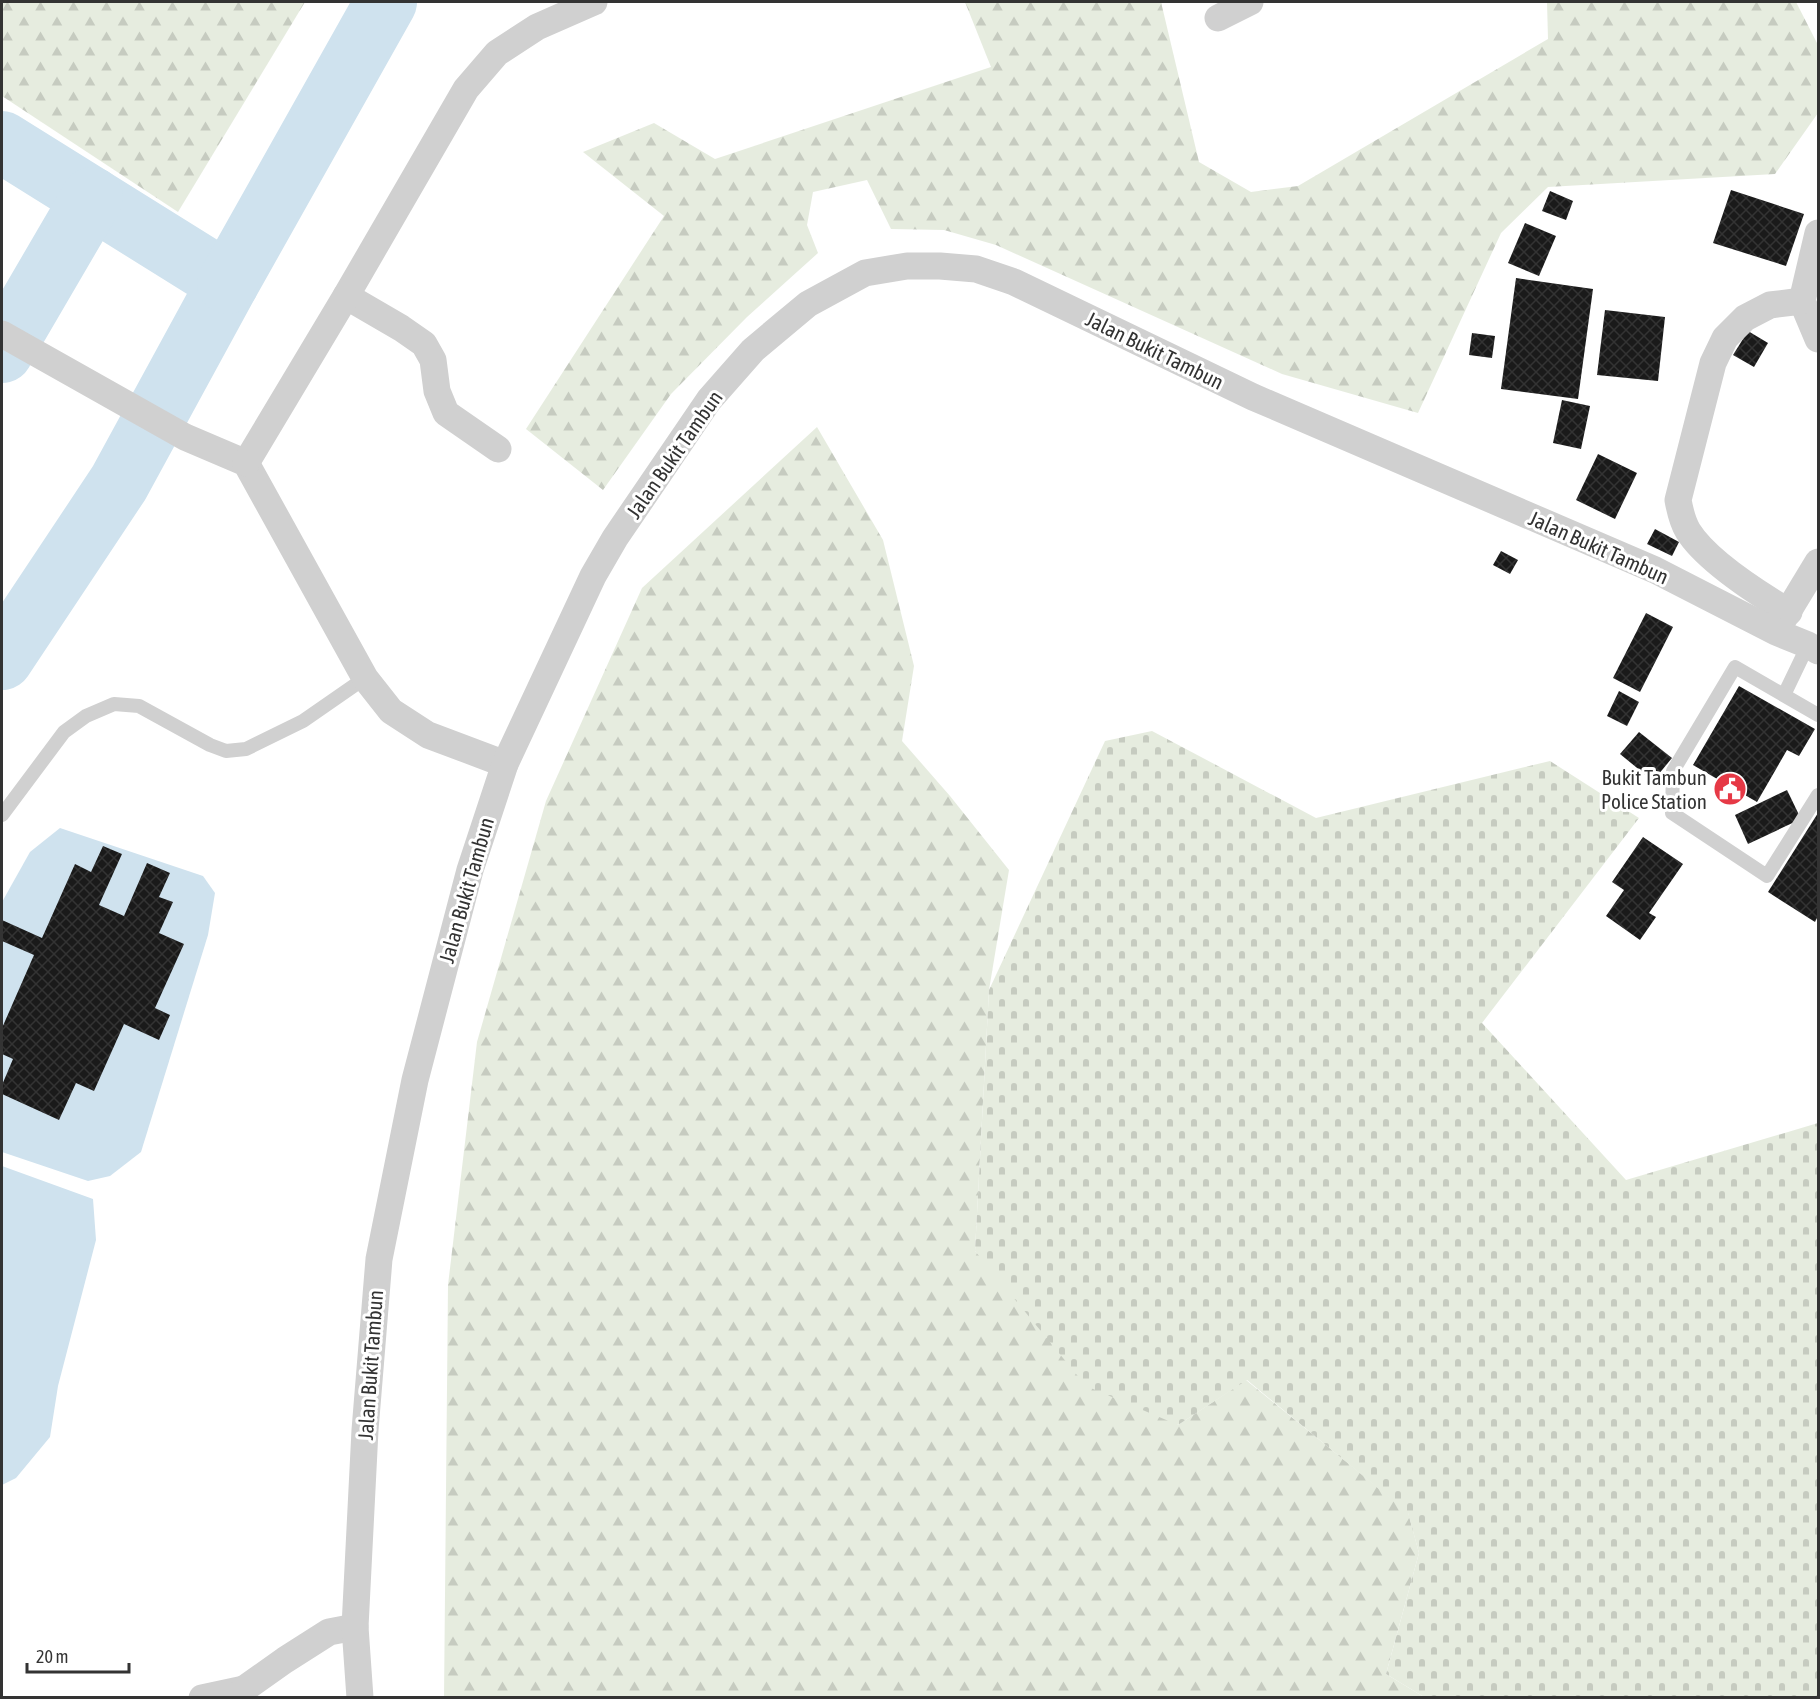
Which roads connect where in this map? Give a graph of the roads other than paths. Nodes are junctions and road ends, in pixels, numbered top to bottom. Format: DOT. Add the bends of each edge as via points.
graph roads {
  1 [pos="594,2"];
  2 [pos="1250,2"];
  3 [pos="1218,18"];
  4 [pos="1818,233"];
  5 [pos="346,296"];
  6 [pos="1802,301"];
  7 [pos="2,334"];
  8 [pos="1818,339"];
  9 [pos="498,449"];
  10 [pos="246,463"];
  11 [pos="1818,562"];
  12 [pos="1782,622"];
  13 [pos="1813,648"];
  14 [pos="365,678"];
  15 [pos="1784,695"];
  16 [pos="1818,715"];
  17 [pos="505,764"];
  18 [pos="1818,795"];
  19 [pos="2,815"];
  20 [pos="355,1627"];
  21 [pos="244,1693"];
  22 [pos="202,1698"];
  23 [pos="360,1698"];
  1 -- 5 [label="street" via="537,27 497,53 466,89"];
  2 -- 3 [label="street"];
  4 -- 6 [label="street"];
  5 -- 9 [label="street" via="424,344 447,413"];
  5 -- 10 [label="street"];
  6 -- 8 [label="street"];
  6 -- 12 [label="street" via="1770,305 1745,318 1725,338 1713,363 1678,500 1689,532"];
  7 -- 10 [label="street" via="185,437"];
  10 -- 14 [label="street"];
  11 -- 12 [label="street"];
  12 -- 13 [label="street, Jalan Bukit Tambun"];
  12 -- 17 [label="street, Jalan Bukit Tambun" via="1253,397 1014,282 976,268 907,266 865,273 808,304 753,350 709,400 593,576"];
  13 -- 15 [label="lane"];
  14 -- 17 [label="street" via="391,711 428,735"];
  14 -- 19 [label="lane" via="303,721 246,749 226,751 139,706 114,705 86,716 64,732"];
  15 -- 16 [label="lane"];
  15 -- 18 [label="lane" via="1735,667 1673,771 1672,813 1767,876"];
  17 -- 20 [label="street, Jalan Bukit Tambun" via="470,870 415,1080 379,1259"];
  20 -- 21 [label="street" via="329,1632"];
  20 -- 23 [label="street, Jalan Bukit Tambun"];
  21 -- 22 [label="street"];
}
